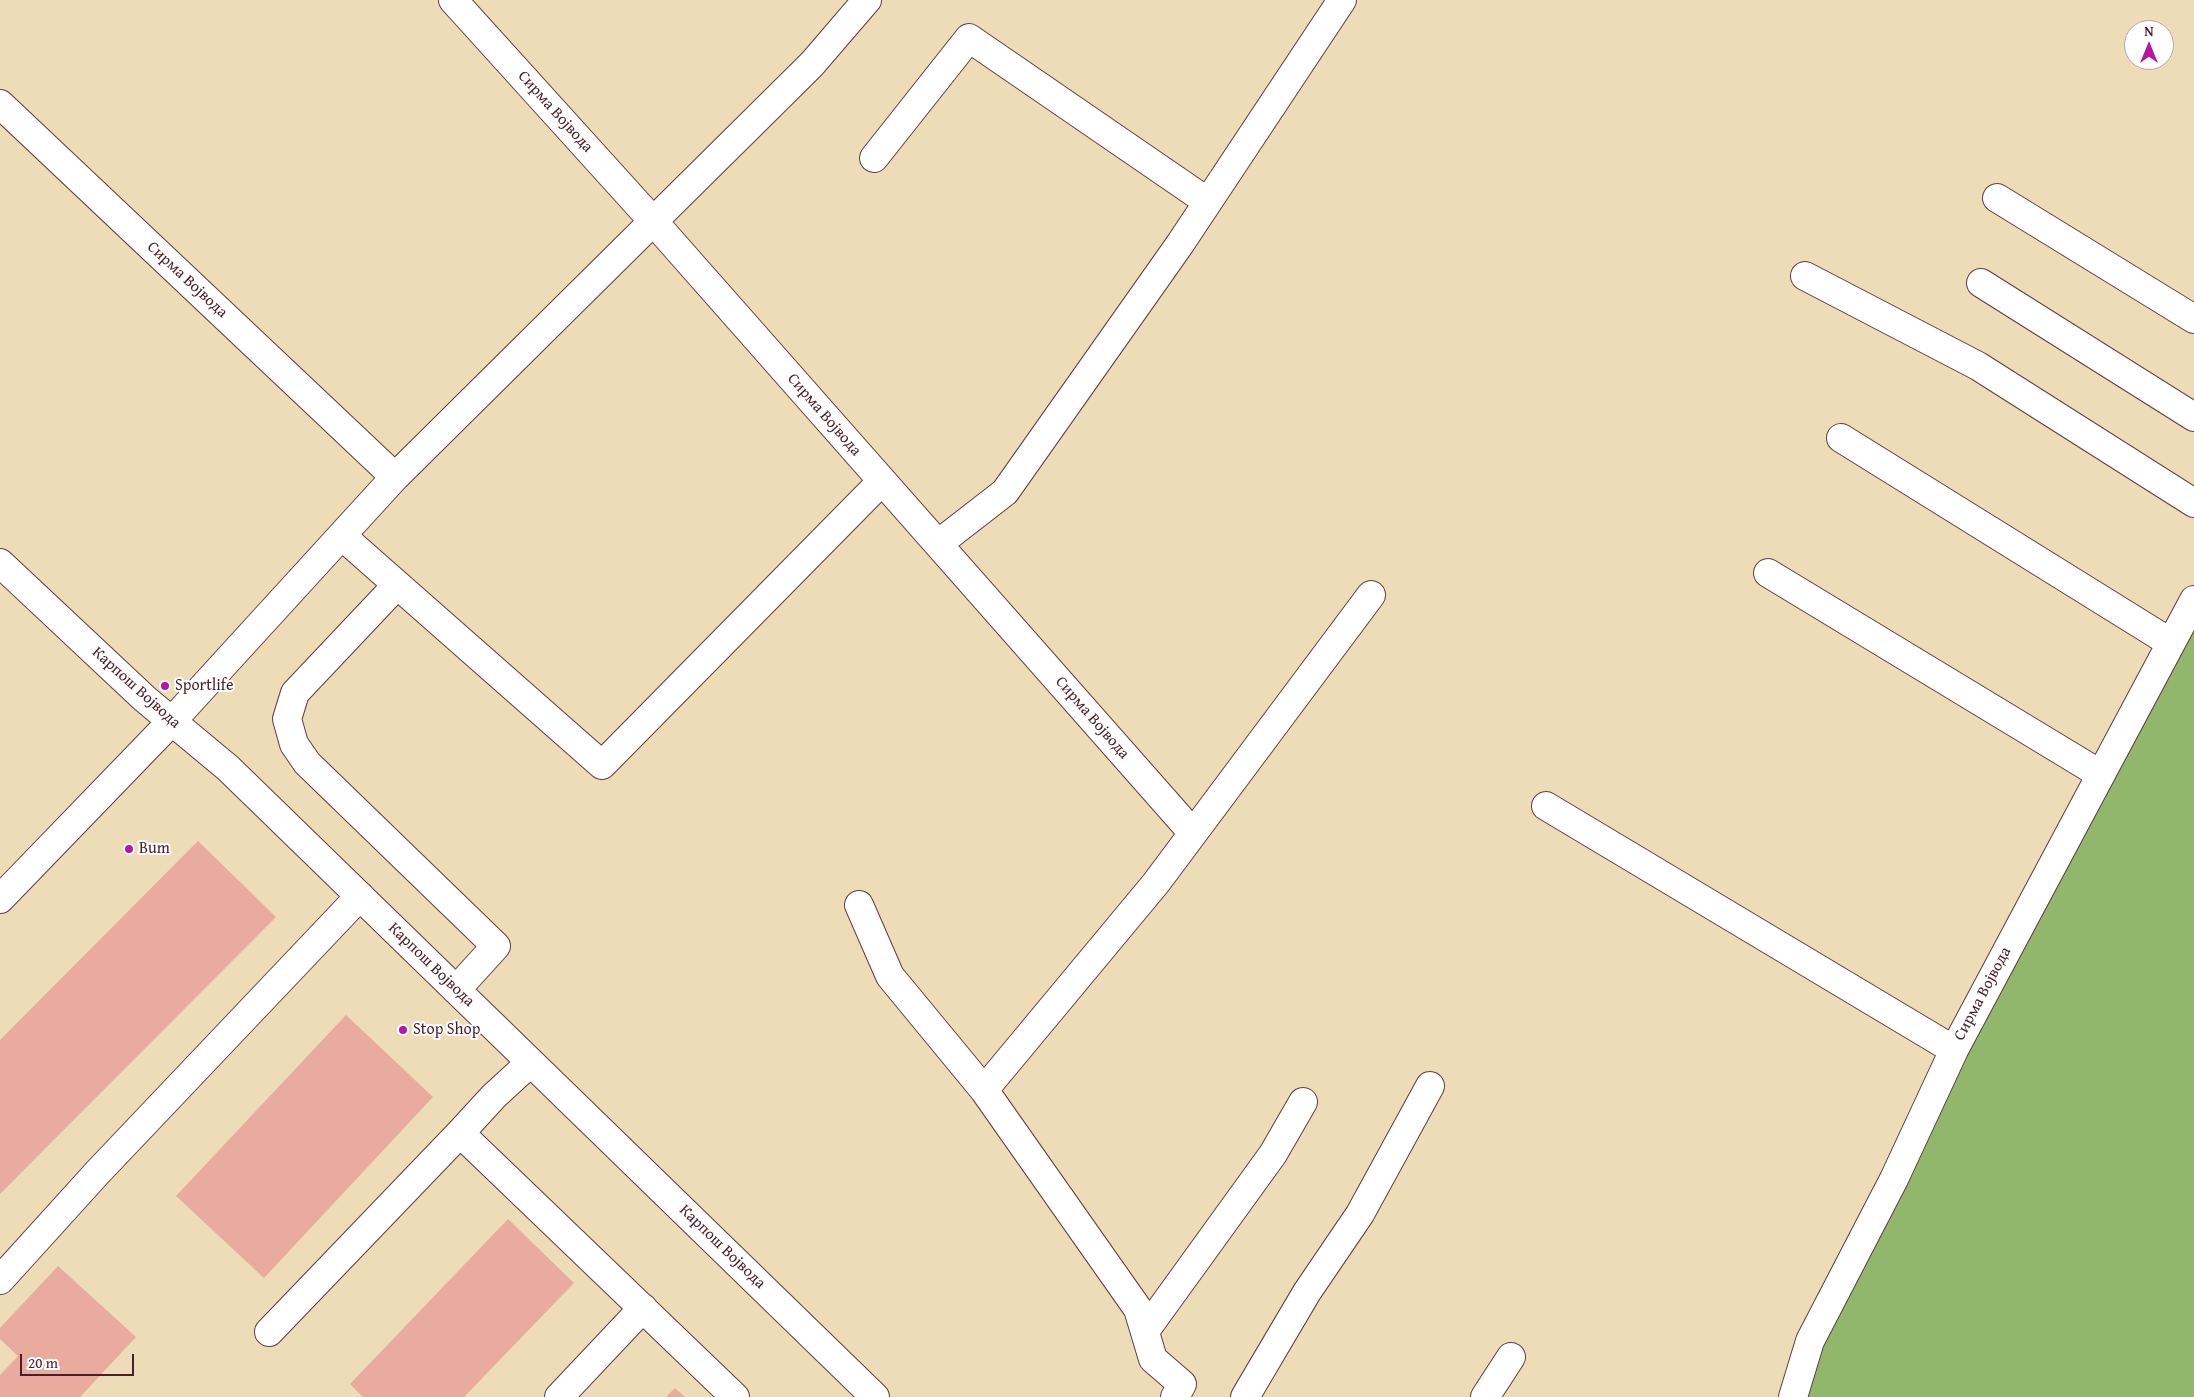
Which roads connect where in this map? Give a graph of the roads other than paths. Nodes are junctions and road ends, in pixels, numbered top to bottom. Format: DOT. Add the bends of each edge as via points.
graph roads {
  1 [pos="453,0"];
  2 [pos="867,0"];
  3 [pos="1342,0"];
  4 [pos="0,104"];
  5 [pos="874,158"];
  6 [pos="1997,198"];
  7 [pos="1208,202"];
  8 [pos="652,221"];
  9 [pos="1805,276"];
  10 [pos="1981,283"];
  11 [pos="2194,319"];
  12 [pos="2194,417"];
  13 [pos="1841,438"];
  14 [pos="395,477"];
  15 [pos="882,481"];
  16 [pos="2194,503"];
  17 [pos="342,536"];
  18 [pos="938,544"];
  19 [pos="0,563"];
  20 [pos="1768,574"];
  21 [pos="397,585"];
  22 [pos="1370,595"];
  23 [pos="2194,600"];
  24 [pos="2171,643"];
  25 [pos="172,721"];
  26 [pos="2100,774"];
  27 [pos="1546,806"];
  28 [pos="1192,832"];
  29 [pos="360,896"];
  30 [pos="0,899"];
  31 [pos="859,905"];
  32 [pos="456,990"];
  33 [pos="1954,1050"];
  34 [pos="530,1063"];
  35 [pos="1430,1086"];
  36 [pos="984,1090"];
  37 [pos="1303,1102"];
  38 [pos="460,1133"];
  39 [pos="0,1280"];
  40 [pos="643,1308"];
  41 [pos="1145,1331"];
  42 [pos="269,1332"];
  43 [pos="1511,1358"];
  44 [pos="1182,1393"];
  45 [pos="559,1397"];
  46 [pos="735,1397"];
  47 [pos="875,1397"];
  48 [pos="1245,1397"];
  49 [pos="1485,1397"];
  50 [pos="1793,1397"];
  1 -- 8 [label="street, Сирма Војвода"];
  2 -- 8 [label="street" via="812,64"];
  3 -- 7 [label="street"];
  4 -- 14 [label="street, Сирма Војвода"];
  5 -- 7 [label="street" via="969,38"];
  6 -- 11 [label="street"];
  7 -- 18 [label="street" via="1005,492"];
  8 -- 14 [label="street"];
  8 -- 15 [label="street, Сирма Војвода"];
  9 -- 16 [label="street" via="1978,366"];
  10 -- 12 [label="street"];
  13 -- 24 [label="street"];
  14 -- 17 [label="street"];
  15 -- 18 [label="street, Сирма Војвода"];
  15 -- 21 [label="street" via="602,765"];
  17 -- 21 [label="street"];
  17 -- 25 [label="street"];
  18 -- 28 [label="street, Сирма Војвода"];
  19 -- 25 [label="street, Карпош Војвода"];
  20 -- 26 [label="street"];
  21 -- 32 [label="street" via="295,693 287,719 294,744 307,763 496,946"];
  22 -- 28 [label="street"];
  23 -- 24 [label="street, Сирма Војвода"];
  24 -- 26 [label="street, Сирма Војвода"];
  25 -- 29 [label="street, Карпош Војвода" via="228,768"];
  25 -- 30 [label="street"];
  26 -- 33 [label="street, Сирма Војвода"];
  27 -- 33 [label="street"];
  28 -- 36 [label="street" via="1156,883"];
  29 -- 32 [label="street, Карпош Војвода"];
  29 -- 39 [label="street"];
  31 -- 36 [label="street" via="890,976"];
  32 -- 34 [label="street, Карпош Војвода"];
  33 -- 50 [label="street, Сирма Војвода" via="1894,1179 1810,1341"];
  34 -- 38 [label="street"];
  34 -- 47 [label="street, Карпош Војвода"];
  35 -- 48 [label="street" via="1360,1214 1307,1292"];
  36 -- 41 [label="street" via="1138,1309"];
  37 -- 41 [label="street" via="1273,1154"];
  38 -- 40 [label="street"];
  38 -- 42 [label="street"];
  40 -- 45 [label="street"];
  40 -- 46 [label="street"];
  41 -- 44 [label="street" via="1153,1359"];
  43 -- 49 [label="street"];
}
